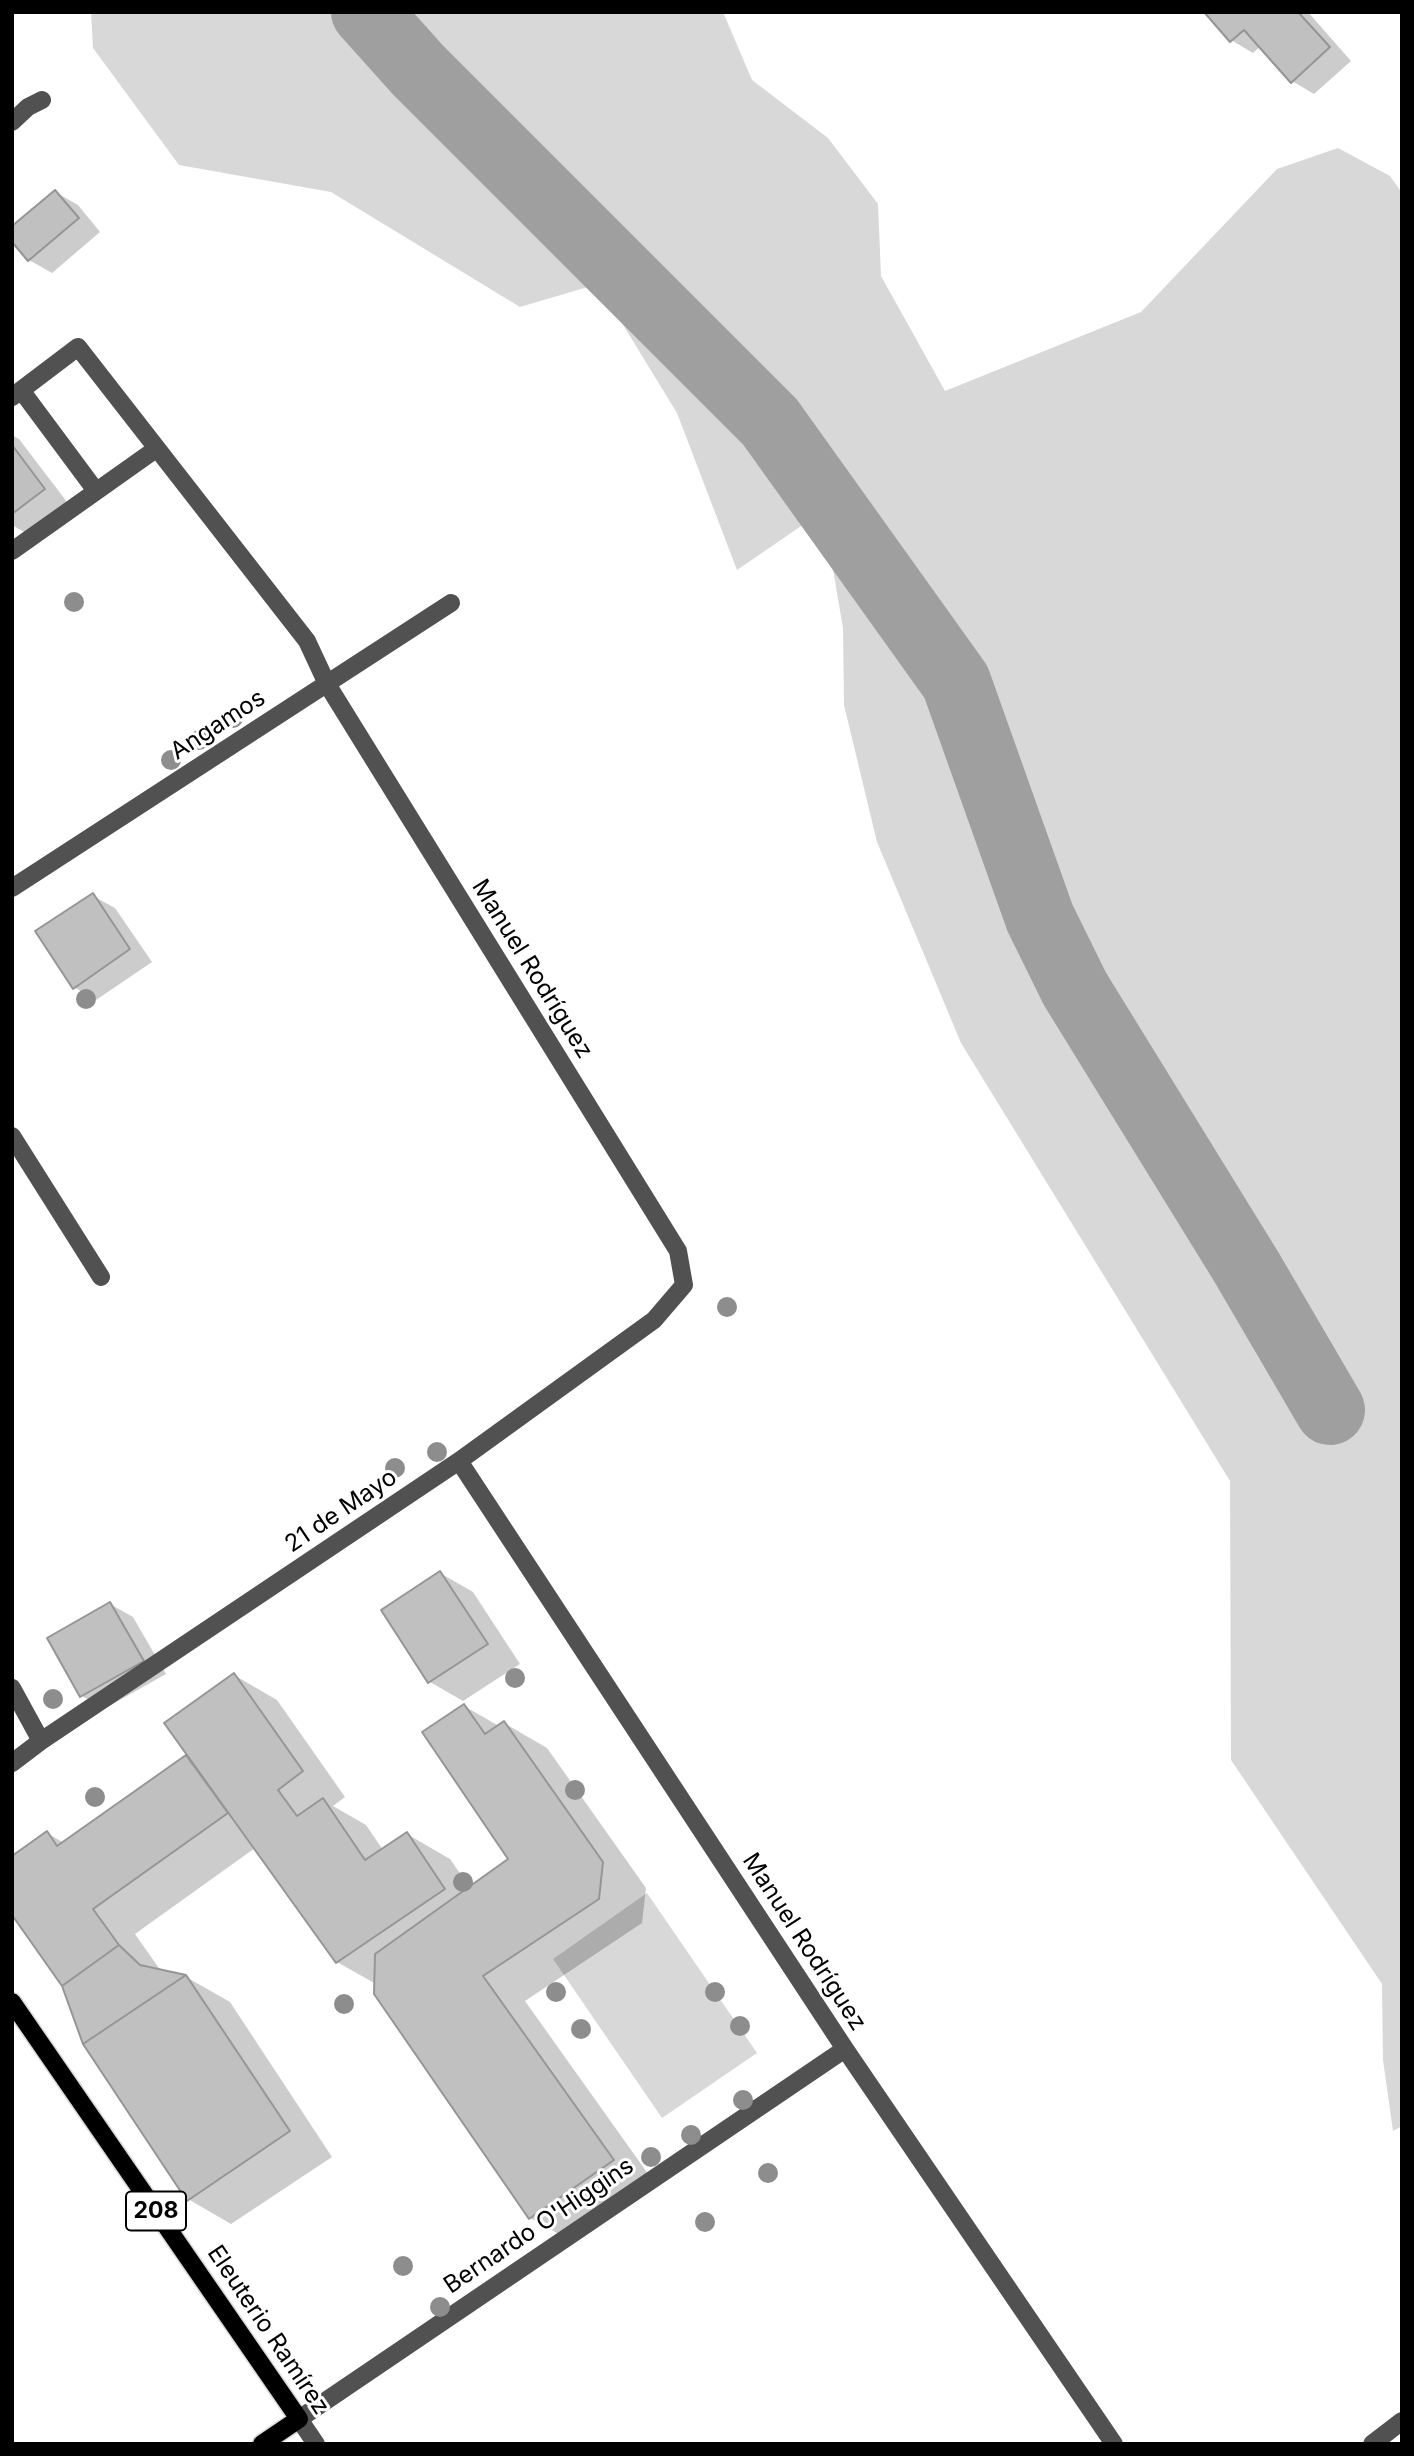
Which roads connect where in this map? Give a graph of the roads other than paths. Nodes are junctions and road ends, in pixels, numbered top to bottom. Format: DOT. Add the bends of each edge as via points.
graph roads {
  1 [pos="42,100"];
  2 [pos="12,122"];
  3 [pos="17,393"];
  4 [pos="156,449"];
  5 [pos="96,491"];
  6 [pos="12,551"];
  7 [pos="451,603"];
  8 [pos="327,684"];
  9 [pos="12,888"];
  10 [pos="12,1136"];
  11 [pos="101,1277"];
  12 [pos="684,1285"];
  13 [pos="459,1461"];
  14 [pos="12,1688"];
  15 [pos="41,1741"];
  16 [pos="12,1763"];
  17 [pos="12,2002"];
  18 [pos="845,2049"];
  19 [pos="299,2419"];
  20 [pos="1402,2421"];
  21 [pos="262,2444"];
  22 [pos="316,2444"];
  23 [pos="1114,2444"];
  24 [pos="1372,2444"];
  1 -- 2 [label="street"];
  3 -- 4 [label="street, Manuel Rodríguez" via="78,347"];
  3 -- 5 [label="street"];
  4 -- 5 [label="street"];
  4 -- 8 [label="street, Manuel Rodríguez" via="307,641"];
  5 -- 6 [label="street"];
  7 -- 8 [label="street, Angamos"];
  8 -- 9 [label="street, Angamos"];
  8 -- 12 [label="street, Manuel Rodríguez" via="678,1251"];
  10 -- 11 [label="street"];
  12 -- 13 [label="street, 21 de Mayo" via="654,1320"];
  13 -- 15 [label="street, 21 de Mayo"];
  13 -- 18 [label="street, Manuel Rodríguez"];
  14 -- 15 [label="street"];
  15 -- 16 [label="street, 21 de Mayo"];
  17 -- 19 [label="main road, Eleuterio Ramírez / 208"];
  18 -- 19 [label="street, Bernardo O'Higgins"];
  18 -- 23 [label="street, Manuel Rodríguez"];
  19 -- 21 [label="main road, Bernardo O'Higgins"];
  19 -- 22 [label="street, Eleuterio Ramírez"];
  20 -- 24 [label="street"];
}
